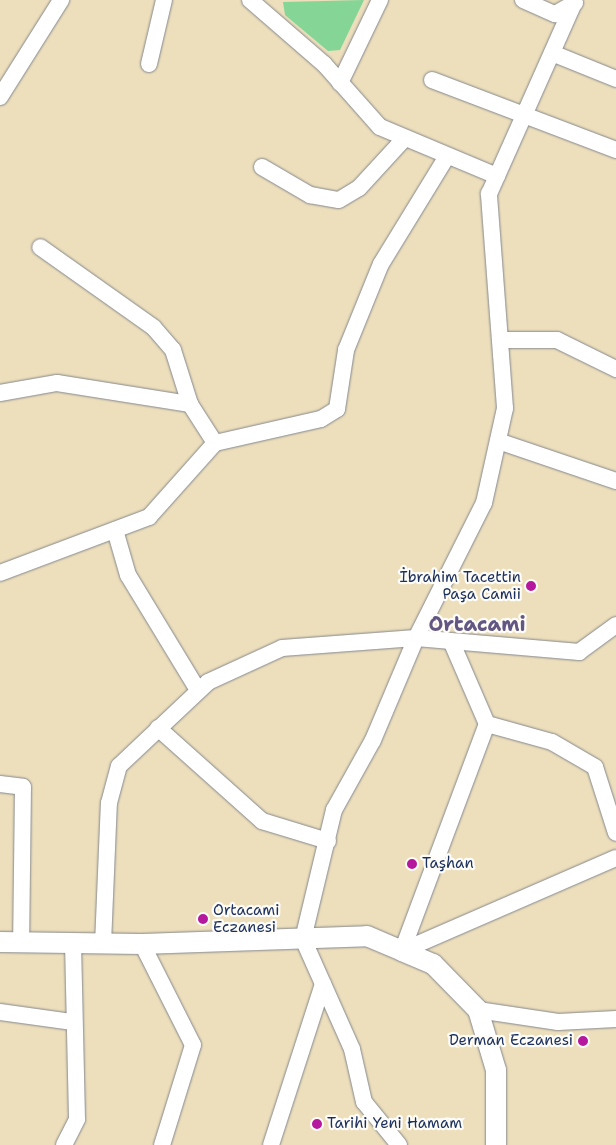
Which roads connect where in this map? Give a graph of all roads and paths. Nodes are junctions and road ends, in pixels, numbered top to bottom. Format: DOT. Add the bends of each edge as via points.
graph roads {
  1 [pos="61,0"];
  2 [pos="164,0"];
  3 [pos="250,0"];
  4 [pos="380,0"];
  5 [pos="523,0"];
  6 [pos="577,2"];
  7 [pos="552,53"];
  8 [pos="150,64"];
  9 [pos="616,79"];
  10 [pos="432,80"];
  11 [pos="340,83"];
  12 [pos="0,97"];
  13 [pos="524,115"];
  14 [pos="405,138"];
  15 [pos="616,150"];
  16 [pos="446,158"];
  17 [pos="262,166"];
  18 [pos="497,176"];
  19 [pos="40,247"];
  20 [pos="501,340"];
  21 [pos="616,369"];
  22 [pos="0,393"];
  23 [pos="190,404"];
  24 [pos="498,440"];
  25 [pos="215,442"];
  26 [pos="616,481"];
  27 [pos="115,530"];
  28 [pos="0,573"];
  29 [pos="616,625"];
  30 [pos="416,638"];
  31 [pos="452,643"];
  32 [pos="198,690"];
  33 [pos="487,724"];
  34 [pos="158,728"];
  35 [pos="0,784"];
  36 [pos="616,833"];
  37 [pos="328,842"];
  38 [pos="616,858"];
  39 [pos="303,939"];
  40 [pos="0,942"];
  41 [pos="22,942"];
  42 [pos="73,943"];
  43 [pos="103,944"];
  44 [pos="142,944"];
  45 [pos="402,951"];
  46 [pos="324,984"];
  47 [pos="478,1010"];
  48 [pos="0,1012"];
  49 [pos="616,1019"];
  50 [pos="72,1022"];
  51 [pos="64,1145"];
  52 [pos="162,1145"];
  53 [pos="271,1145"];
  54 [pos="399,1145"];
  55 [pos="496,1145"];
  1 -- 12 [label="street"];
  2 -- 8 [label="street"];
  3 -- 11 [label="street"];
  4 -- 11 [label="street"];
  5 -- 6 [label="street" via="555,14"];
  6 -- 7 [label="street"];
  7 -- 9 [label="street"];
  7 -- 13 [label="street"];
  10 -- 13 [label="street"];
  11 -- 14 [label="street" via="380,127"];
  13 -- 15 [label="street"];
  13 -- 18 [label="street"];
  14 -- 16 [label="street"];
  14 -- 17 [label="street" via="359,188 339,200 310,195"];
  16 -- 18 [label="street"];
  16 -- 25 [label="street" via="381,264 346,350 337,409 321,419"];
  18 -- 20 [label="street" via="489,194"];
  19 -- 23 [label="street" via="153,327 172,350"];
  20 -- 21 [label="street" via="557,340"];
  20 -- 24 [label="street" via="505,408"];
  22 -- 23 [label="street" via="56,383"];
  23 -- 25 [label="street"];
  24 -- 26 [label="street"];
  24 -- 30 [label="street" via="484,503"];
  25 -- 27 [label="street" via="149,517"];
  27 -- 28 [label="street"];
  27 -- 32 [label="street" via="128,575"];
  29 -- 31 [label="street" via="579,652"];
  30 -- 31 [label="street"];
  30 -- 32 [label="street" via="282,648"];
  30 -- 37 [label="street" via="373,740 334,810"];
  31 -- 33 [label="street"];
  32 -- 34 [label="street"];
  33 -- 36 [label="street" via="552,742 595,767"];
  33 -- 45 [label="street"];
  34 -- 37 [label="street" via="262,821"];
  34 -- 43 [label="street" via="119,766 109,803"];
  35 -- 41 [label="street" via="23,787"];
  37 -- 39 [label="street"];
  38 -- 45 [label="street"];
  39 -- 44 [label="street"];
  39 -- 45 [label="street" via="367,936"];
  39 -- 46 [label="street"];
  40 -- 41 [label="street"];
  41 -- 42 [label="street"];
  42 -- 43 [label="street"];
  42 -- 50 [label="street"];
  43 -- 44 [label="street"];
  44 -- 52 [label="street" via="193,1045"];
  45 -- 47 [label="street" via="433,964"];
  46 -- 53 [label="street"];
  46 -- 54 [label="street" via="352,1048 364,1102"];
  47 -- 49 [label="street" via="558,1022"];
  47 -- 55 [label="street" via="496,1070"];
  48 -- 50 [label="street"];
  50 -- 51 [label="street" via="77,1119"];
}
